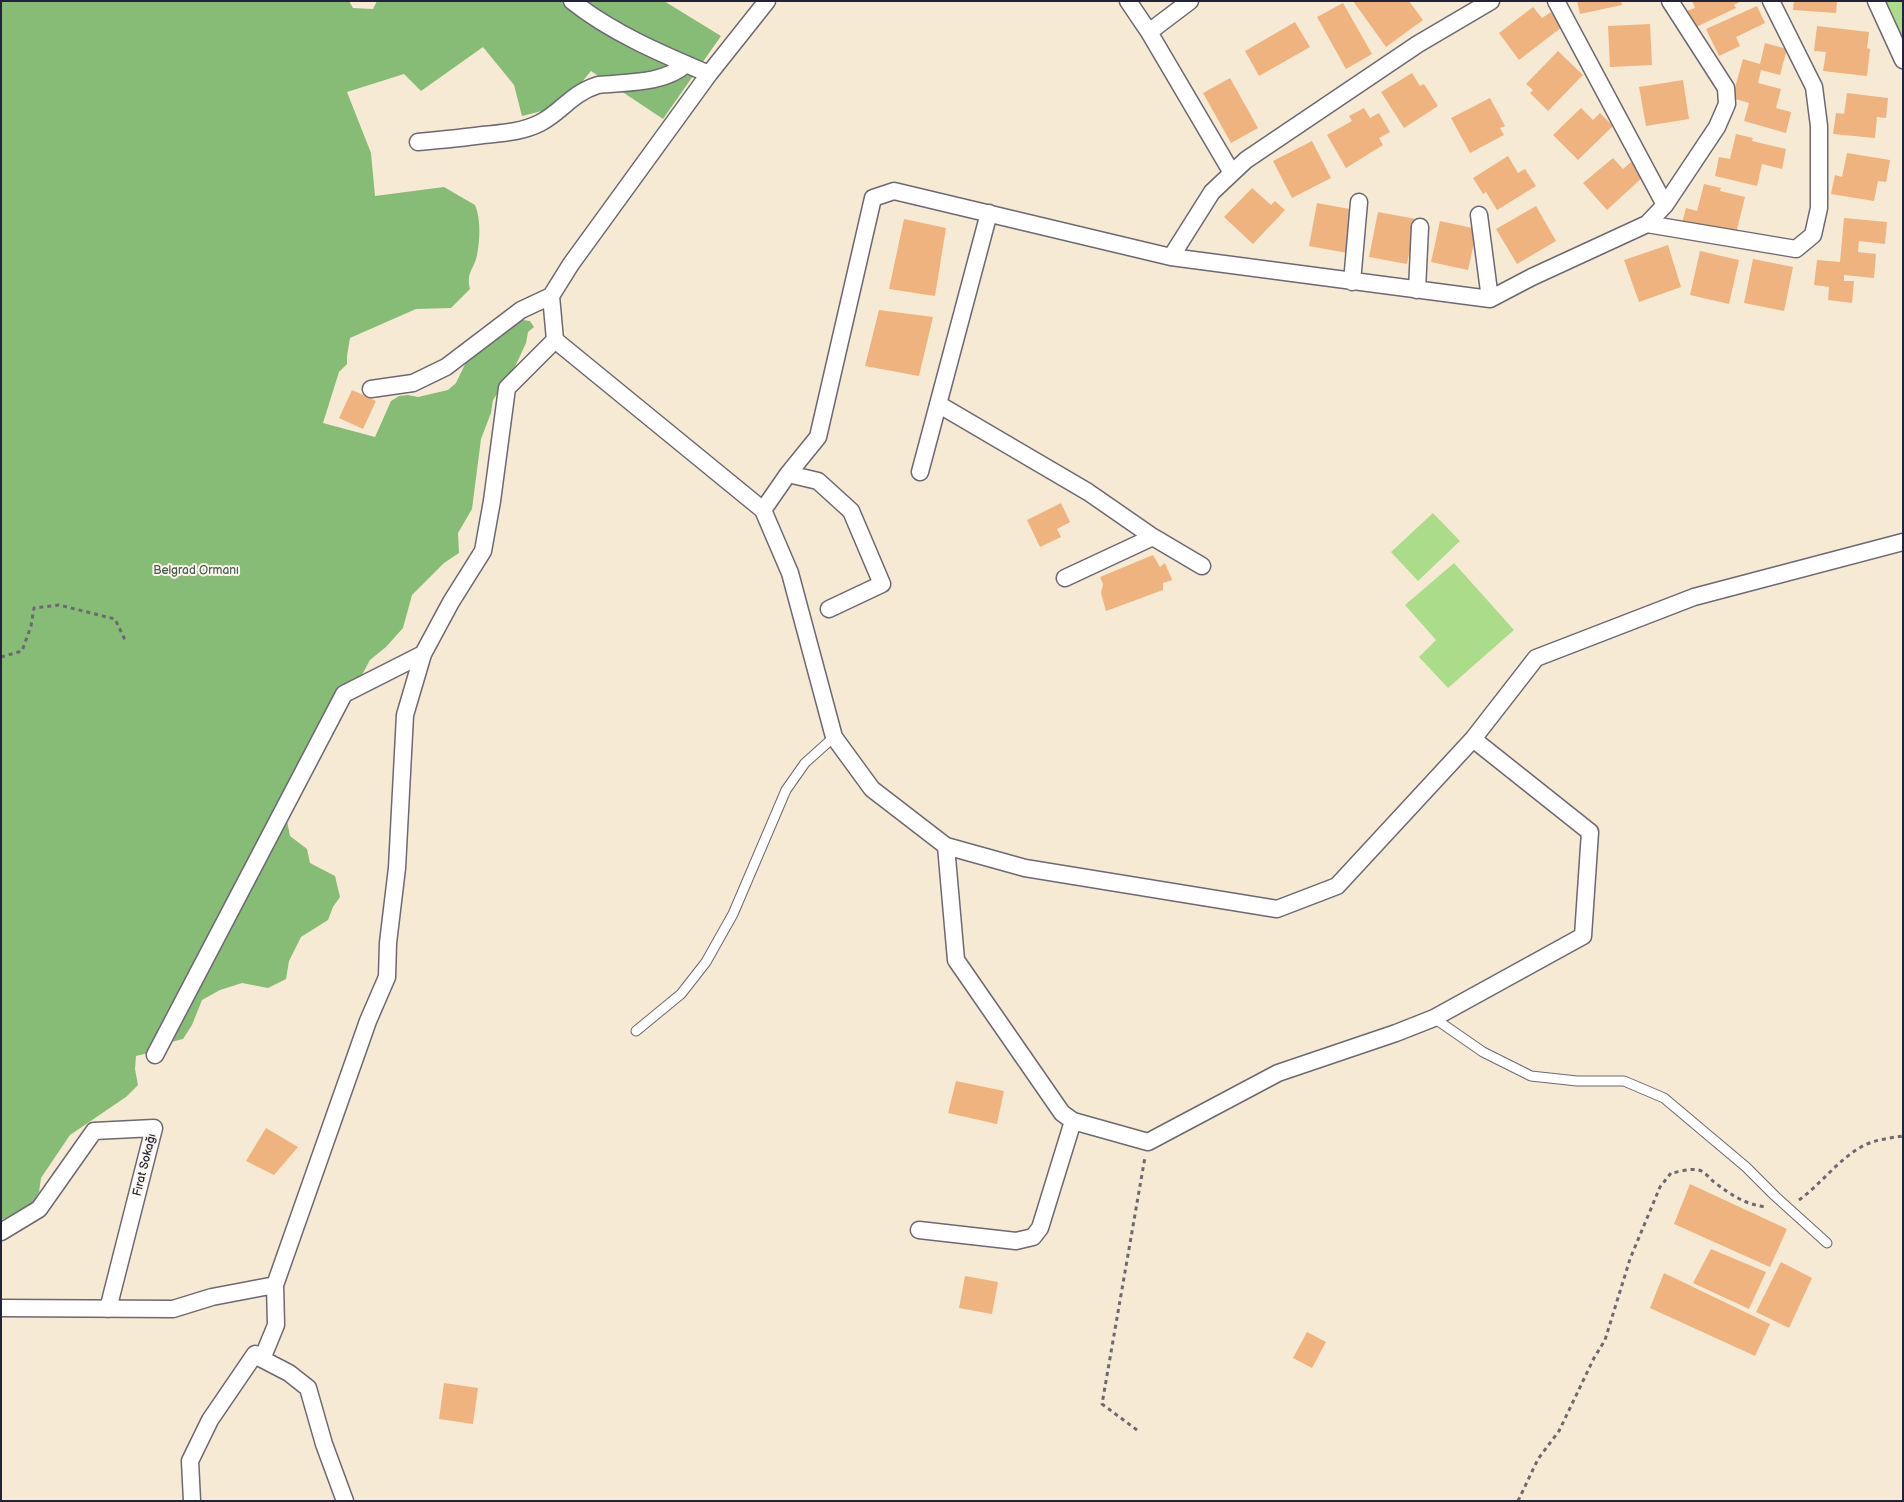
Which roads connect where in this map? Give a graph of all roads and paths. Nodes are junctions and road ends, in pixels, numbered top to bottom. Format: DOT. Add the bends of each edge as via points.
graph roads {
  1 [pos="572,1"];
  2 [pos="767,1"];
  3 [pos="1128,1"];
  4 [pos="1190,1"];
  5 [pos="1491,1"];
  6 [pos="1556,1"];
  7 [pos="1670,1"];
  8 [pos="1771,1"];
  9 [pos="1876,1"];
  10 [pos="1149,32"];
  11 [pos="1903,60"];
  12 [pos="686,64"];
  13 [pos="709,74"];
  14 [pos="418,142"];
  15 [pos="1232,173"];
  16 [pos="1359,202"];
  17 [pos="1665,206"];
  18 [pos="989,213"];
  19 [pos="1479,215"];
  20 [pos="1647,224"];
  21 [pos="1420,227"];
  22 [pos="1171,257"];
  23 [pos="1352,282"];
  24 [pos="1416,290"];
  25 [pos="551,296"];
  26 [pos="1490,299"];
  27 [pos="555,340"];
  28 [pos="370,389"];
  29 [pos="938,404"];
  30 [pos="920,472"];
  31 [pos="788,474"];
  32 [pos="763,510"];
  33 [pos="1153,537"];
  34 [pos="1903,542"];
  35 [pos="1202,566"];
  36 [pos="1065,578"];
  37 [pos="829,609"];
  38 [pos="126,642"];
  39 [pos="423,654"];
  40 [pos="1,657"];
  41 [pos="834,737"];
  42 [pos="1473,739"];
  43 [pos="946,846"];
  44 [pos="1434,1018"];
  45 [pos="636,1031"];
  46 [pos="155,1055"];
  47 [pos="1073,1121"];
  48 [pos="1903,1136"];
  49 [pos="1148,1142"];
  50 [pos="1786,1206"];
  51 [pos="919,1230"];
  52 [pos="1,1232"];
  53 [pos="1827,1243"];
  54 [pos="276,1285"];
  55 [pos="1,1308"];
  56 [pos="108,1309"];
  57 [pos="262,1359"];
  58 [pos="1137,1430"];
  59 [pos="192,1501"];
  60 [pos="345,1501"];
  61 [pos="1518,1501"];
  1 -- 12 [label="street" via="616,30"];
  2 -- 13 [label="street"];
  3 -- 10 [label="street"];
  4 -- 10 [label="street"];
  5 -- 15 [label="street" via="1418,44 1246,160"];
  6 -- 17 [label="street"];
  7 -- 17 [label="street" via="1726,88 1727,104 1717,127"];
  8 -- 20 [label="street" via="1814,87 1819,126 1819,208 1813,235 1796,249"];
  9 -- 11 [label="street"];
  10 -- 15 [label="street"];
  12 -- 13 [label="street"];
  12 -- 14 [label="street" via="663,78 588,88 550,117 528,128"];
  13 -- 25 [label="street" via="570,264"];
  15 -- 22 [label="street" via="1212,192"];
  16 -- 23 [label="street"];
  17 -- 20 [label="street"];
  18 -- 22 [label="street"];
  18 -- 29 [label="street"];
  18 -- 31 [label="street" via="894,191 873,198 818,437"];
  19 -- 26 [label="street"];
  20 -- 26 [label="street" via="1532,276"];
  21 -- 24 [label="street"];
  22 -- 23 [label="street"];
  23 -- 24 [label="street"];
  24 -- 26 [label="street"];
  25 -- 27 [label="street"];
  25 -- 28 [label="street" via="521,310 446,367 413,383"];
  27 -- 32 [label="street"];
  27 -- 39 [label="street" via="507,388 483,551"];
  29 -- 30 [label="street"];
  29 -- 33 [label="street" via="1088,492"];
  31 -- 32 [label="street"];
  31 -- 37 [label="street" via="818,481 851,511 882,584"];
  32 -- 41 [label="street" via="790,573"];
  33 -- 35 [label="street"];
  33 -- 36 [label="street"];
  34 -- 42 [label="street" via="1694,597 1536,658"];
  38 -- 40 [label="path" via="115,619 59,606 34,608 22,651"];
  39 -- 46 [label="street" via="344,694"];
  39 -- 54 [label="street" via="405,715 397,868 387,977 368,1021"];
  41 -- 43 [label="street" via="872,789"];
  41 -- 45 [label="lane" via="805,763 786,790 733,914 706,962 680,994"];
  42 -- 43 [label="street" via="1337,886 1277,909 1025,868"];
  42 -- 44 [label="street" via="1590,832 1583,936"];
  43 -- 47 [label="street" via="956,960 1062,1113"];
  44 -- 49 [label="street" via="1278,1073"];
  44 -- 50 [label="lane" via="1484,1052 1531,1076 1577,1081 1624,1081 1664,1098 1746,1167"];
  47 -- 49 [label="street"];
  47 -- 51 [label="street" via="1040,1228 1033,1237 1016,1241"];
  48 -- 50 [label="path" via="1862,1147 1812,1190"];
  49 -- 58 [label="path" via="1102,1404"];
  50 -- 53 [label="lane"];
  50 -- 61 [label="path" via="1778,1209 1752,1206 1697,1169 1671,1173 1660,1187 1634,1251 1605,1340 1559,1431 1538,1458"];
  52 -- 56 [label="street, Fırat Sokağı" via="39,1209 94,1130 154,1128"];
  54 -- 56 [label="street" via="212,1297 173,1309"];
  54 -- 57 [label="street" via="276,1326"];
  55 -- 56 [label="street"];
  57 -- 59 [label="street" via="255,1354 210,1420 190,1461"];
  57 -- 60 [label="street" via="289,1373 308,1388"];
}
